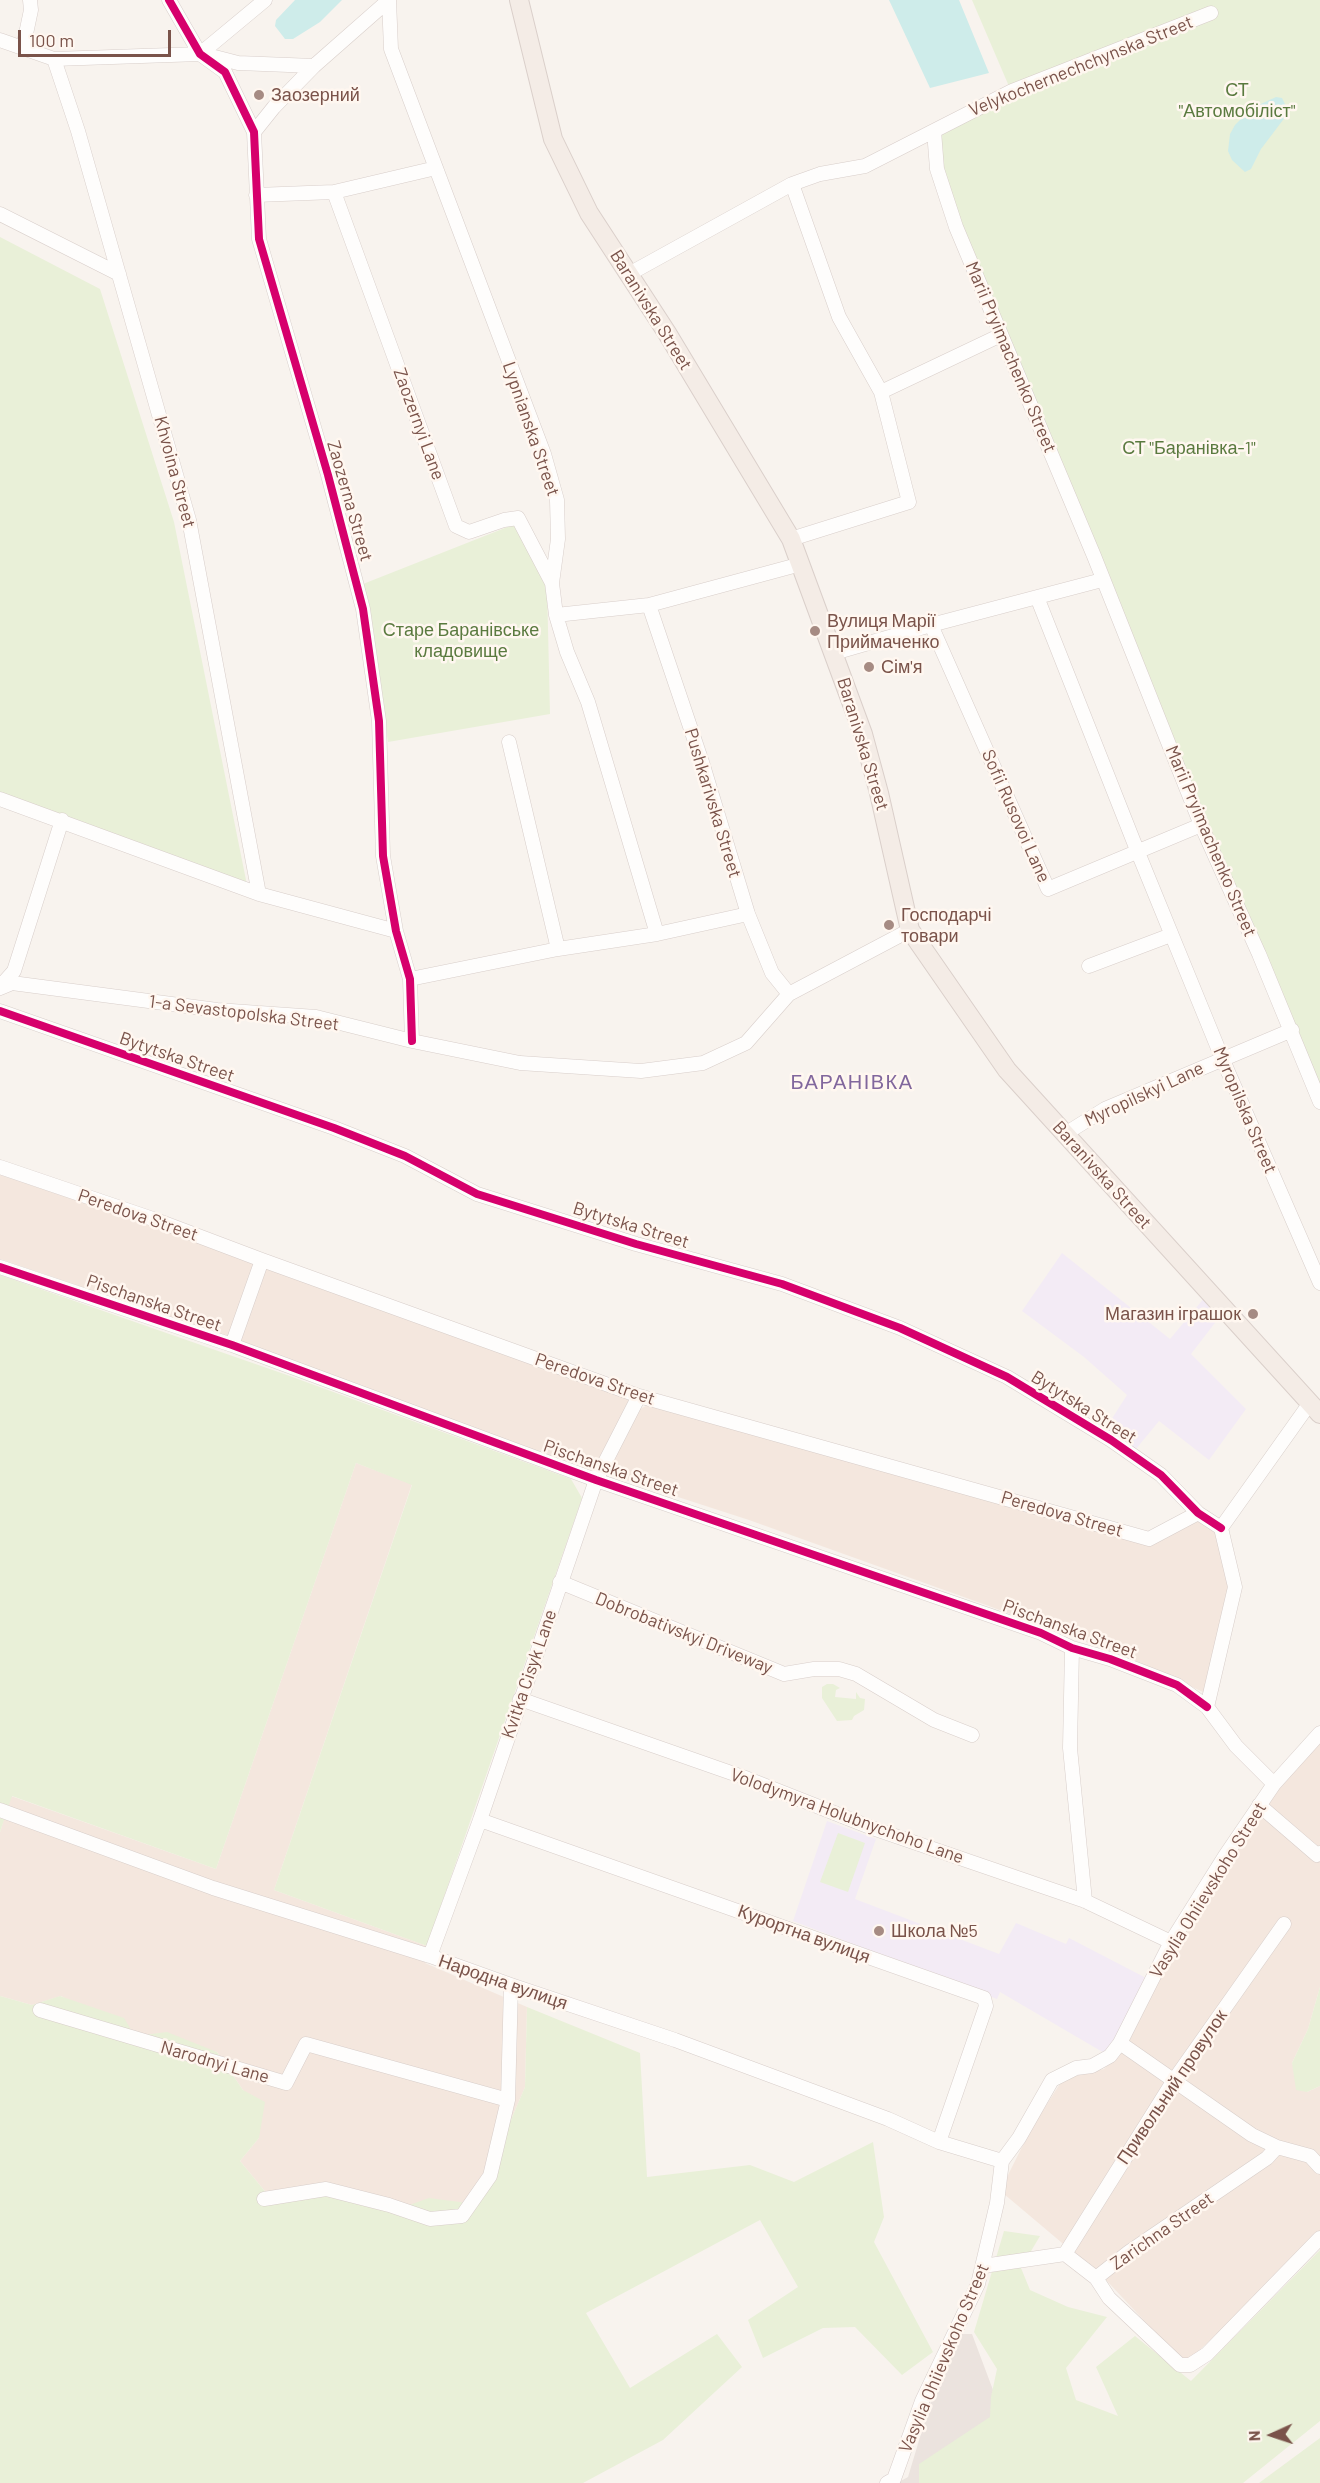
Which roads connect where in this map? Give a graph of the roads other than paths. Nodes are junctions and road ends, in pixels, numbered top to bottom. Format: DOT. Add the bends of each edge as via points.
graph roads {
  1 [pos="30,0"];
  2 [pos="169,0"];
  3 [pos="265,0"];
  4 [pos="389,0"];
  5 [pos="519,0"];
  6 [pos="1210,13"];
  7 [pos="0,40"];
  8 [pos="23,48"];
  9 [pos="200,54"];
  10 [pos="54,60"];
  11 [pos="314,66"];
  12 [pos="934,130"];
  13 [pos="254,132"];
  14 [pos="436,168"];
  15 [pos="792,184"];
  16 [pos="334,192"];
  17 [pos="256,195"];
  18 [pos="0,214"];
  19 [pos="119,274"];
  20 [pos="629,274"];
  21 [pos="1001,335"];
  22 [pos="881,392"];
  23 [pos="791,539"];
  24 [pos="801,564"];
  25 [pos="1102,580"];
  26 [pos="552,582"];
  27 [pos="1037,597"];
  28 [pos="649,605"];
  29 [pos="556,615"];
  30 [pos="931,625"];
  31 [pos="834,653"];
  32 [pos="509,742"];
  33 [pos="0,799"];
  34 [pos="62,820"];
  35 [pos="1201,825"];
  36 [pos="1137,850"];
  37 [pos="259,894"];
  38 [pos="748,914"];
  39 [pos="910,930"];
  40 [pos="396,931"];
  41 [pos="657,934"];
  42 [pos="1172,935"];
  43 [pos="558,949"];
  44 [pos="1089,966"];
  45 [pos="410,980"];
  46 [pos="0,987"];
  47 [pos="789,994"];
  48 [pos="0,1011"];
  49 [pos="1292,1030"];
  50 [pos="412,1041"];
  51 [pos="1222,1058"];
  52 [pos="1320,1102"];
  53 [pos="1065,1134"];
  54 [pos="0,1167"];
  55 [pos="262,1260"];
  56 [pos="0,1267"];
  57 [pos="1320,1283"];
  58 [pos="232,1345"];
  59 [pos="639,1396"];
  60 [pos="1315,1409"];
  61 [pos="596,1480"];
  62 [pos="1198,1514"];
  63 [pos="1221,1528"];
  64 [pos="560,1582"];
  65 [pos="1072,1648"];
  66 [pos="520,1699"];
  67 [pos="1207,1707"];
  68 [pos="1320,1733"];
  69 [pos="972,1735"];
  70 [pos="1274,1784"];
  71 [pos="1259,1805"];
  72 [pos="0,1810"];
  73 [pos="480,1820"];
  74 [pos="1320,1853"];
  75 [pos="1085,1902"];
  76 [pos="1284,1924"];
  77 [pos="1171,1942"];
  78 [pos="430,1956"];
  79 [pos="511,1985"];
  80 [pos="40,2010"];
  81 [pos="1120,2043"];
  82 [pos="1174,2080"];
  83 [pos="508,2100"];
  84 [pos="939,2142"];
  85 [pos="1277,2147"];
  86 [pos="1002,2161"];
  87 [pos="1320,2167"];
  88 [pos="264,2199"];
  89 [pos="1320,2238"];
  90 [pos="1065,2254"];
  91 [pos="984,2266"];
  92 [pos="1096,2278"];
  93 [pos="886,2483"];
  1 -- 8 [label="street"];
  2 -- 9 [label="street, Zaozerna Street"];
  3 -- 9 [label="street"];
  4 -- 11 [label="street"];
  4 -- 14 [label="street, Lypnianska Street" via="392,49"];
  5 -- 20 [label="main road, Baranivska Street" via="553,139 589,213"];
  6 -- 12 [label="street, Velykochernechchynska Street" via="1012,91"];
  7 -- 8 [label="street"];
  8 -- 10 [label="street"];
  9 -- 10 [label="street"];
  9 -- 11 [label="street" via="238,63"];
  9 -- 13 [label="street, Zaozerna Street" via="225,72"];
  10 -- 19 [label="street, Khvoina Street"];
  11 -- 13 [label="street"];
  12 -- 15 [label="street, Velykochernechchynska Street" via="865,166 820,174"];
  12 -- 21 [label="street, Marii Pryimachenko Street" via="937,169 956,227"];
  13 -- 17 [label="street, Zaozerna Street"];
  14 -- 16 [label="street"];
  14 -- 26 [label="street, Lypnianska Street" via="544,454 557,500 558,539"];
  15 -- 20 [label="street, Velykochernechchynska Street"];
  15 -- 22 [label="street" via="839,317"];
  16 -- 17 [label="street"];
  16 -- 26 [label="street, Zaozernyi Lane" via="456,526 470,532 518,518"];
  17 -- 40 [label="street, Zaozerna Street" via="259,239 363,609 379,721 383,856"];
  18 -- 19 [label="street"];
  19 -- 37 [label="street, Khvoina Street" via="189,520"];
  20 -- 23 [label="main road, Baranivska Street"];
  21 -- 22 [label="street"];
  21 -- 25 [label="street, Marii Pryimachenko Street"];
  22 -- 23 [label="street" via="909,502"];
  23 -- 24 [label="main road, Baranivska Street"];
  24 -- 28 [label="street"];
  24 -- 31 [label="main road, Baranivska Street"];
  25 -- 27 [label="street"];
  25 -- 35 [label="street, Marii Pryimachenko Street"];
  26 -- 29 [label="street, Lypnianska Street"];
  27 -- 30 [label="street"];
  27 -- 36 [label="street, Myropilska Street"];
  28 -- 29 [label="street"];
  28 -- 38 [label="street, Pushkarivska Street"];
  29 -- 41 [label="street, Lypnianska Street" via="588,702"];
  30 -- 31 [label="street"];
  30 -- 36 [label="street, Sofii Rusovoi Lane" via="1048,889"];
  31 -- 39 [label="main road, Baranivska Street" via="863,734"];
  32 -- 43 [label="street"];
  33 -- 34 [label="street"];
  34 -- 37 [label="street"];
  34 -- 46 [label="street" via="14,970"];
  35 -- 36 [label="street, Sofii Rusovoi Lane"];
  35 -- 49 [label="street, Marii Pryimachenko Street"];
  36 -- 42 [label="street, Myropilska Street"];
  37 -- 40 [label="street"];
  38 -- 41 [label="street"];
  38 -- 47 [label="street, Pushkarivska Street" via="772,973"];
  39 -- 47 [label="street, 1-a Sevastopolska Street"];
  39 -- 53 [label="main road, Baranivska Street" via="1007,1070"];
  40 -- 45 [label="street, Zaozerna Street"];
  41 -- 43 [label="street"];
  42 -- 44 [label="street"];
  42 -- 51 [label="street, Myropilska Street"];
  43 -- 45 [label="street"];
  45 -- 50 [label="street, Zaozerna Street"];
  46 -- 50 [label="street, 1-a Sevastopolska Street" via="12,983 217,1010 315,1017"];
  47 -- 50 [label="street, 1-a Sevastopolska Street" via="746,1042 703,1063 641,1071 519,1062"];
  48 -- 62 [label="street, Bytytska Street" via="334,1128 405,1156 477,1194 782,1284 900,1328 1007,1377 1111,1440 1161,1475"];
  49 -- 51 [label="street, Myropilskyi Lane"];
  49 -- 52 [label="street, Marii Pryimachenko Street"];
  51 -- 53 [label="street, Myropilskyi Lane" via="1105,1109"];
  51 -- 57 [label="street, Myropilska Street"];
  53 -- 60 [label="main road, Baranivska Street"];
  54 -- 55 [label="street, Peredova Street"];
  55 -- 58 [label="street"];
  55 -- 59 [label="street, Peredova Street"];
  56 -- 58 [label="street, Pischanska Street"];
  58 -- 61 [label="street, Pischanska Street"];
  59 -- 61 [label="street, Kvitka Cisyk Lane"];
  59 -- 62 [label="street, Peredova Street" via="1149,1539"];
  60 -- 63 [label="street" via="1305,1410"];
  61 -- 64 [label="street, Kvitka Cisyk Lane"];
  61 -- 65 [label="street, Pischanska Street" via="901,1584"];
  62 -- 63 [label="street, Bytytska Street"];
  63 -- 67 [label="street" via="1235,1587"];
  64 -- 66 [label="street, Kvitka Cisyk Lane"];
  64 -- 69 [label="street, Dobrobativskyi Driveway" via="784,1674 839,1669 856,1674 934,1720"];
  65 -- 67 [label="street, Pischanska Street" via="1176,1684"];
  65 -- 75 [label="street" via="1070,1748"];
  66 -- 73 [label="street, Kvitka Cisyk Lane"];
  66 -- 75 [label="street, Volodymyra Holubnychoho Lane"];
  67 -- 70 [label="street, Pischanska Street" via="1236,1746"];
  68 -- 70 [label="street, Vasylia Ohiievskoho Street"];
  70 -- 71 [label="street, Vasylia Ohiievskoho Street"];
  71 -- 74 [label="street" via="1317,1855"];
  71 -- 77 [label="street, Vasylia Ohiievskoho Street"];
  72 -- 78 [label="street, Народна вулиця" via="213,1888"];
  73 -- 78 [label="street, Kvitka Cisyk Lane"];
  73 -- 84 [label="street, Курортна вулиця" via="984,1998 986,2006"];
  75 -- 77 [label="street, Volodymyra Holubnychoho Lane"];
  76 -- 82 [label="street, Привольний провулок"];
  77 -- 81 [label="street, Vasylia Ohiievskoho Street"];
  78 -- 79 [label="street, Народна вулиця"];
  79 -- 83 [label="street"];
  79 -- 84 [label="street, Народна вулиця" via="675,2040"];
  80 -- 83 [label="street, Narodnyi Lane" via="286,2083 306,2044"];
  81 -- 82 [label="street"];
  81 -- 86 [label="street, Vasylia Ohiievskoho Street" via="1110,2056 1092,2066 1076,2068 1052,2080"];
  82 -- 85 [label="street" via="1224,2118"];
  82 -- 90 [label="street, Привольний провулок"];
  83 -- 88 [label="street" via="490,2176 462,2216 430,2219 326,2189"];
  84 -- 86 [label="street, Народна вулиця"];
  85 -- 87 [label="street" via="1310,2156"];
  85 -- 92 [label="street, Zarichna Street" via="1267,2158"];
  86 -- 91 [label="street, Vasylia Ohiievskoho Street" via="998,2204"];
  89 -- 92 [label="street, Zarichna Street" via="1207,2354 1190,2365 1180,2365 1152,2341 1109,2298"];
  90 -- 91 [label="street"];
  90 -- 92 [label="street"];
  91 -- 93 [label="street, Vasylia Ohiievskoho Street" via="922,2402 894,2479"];
}
